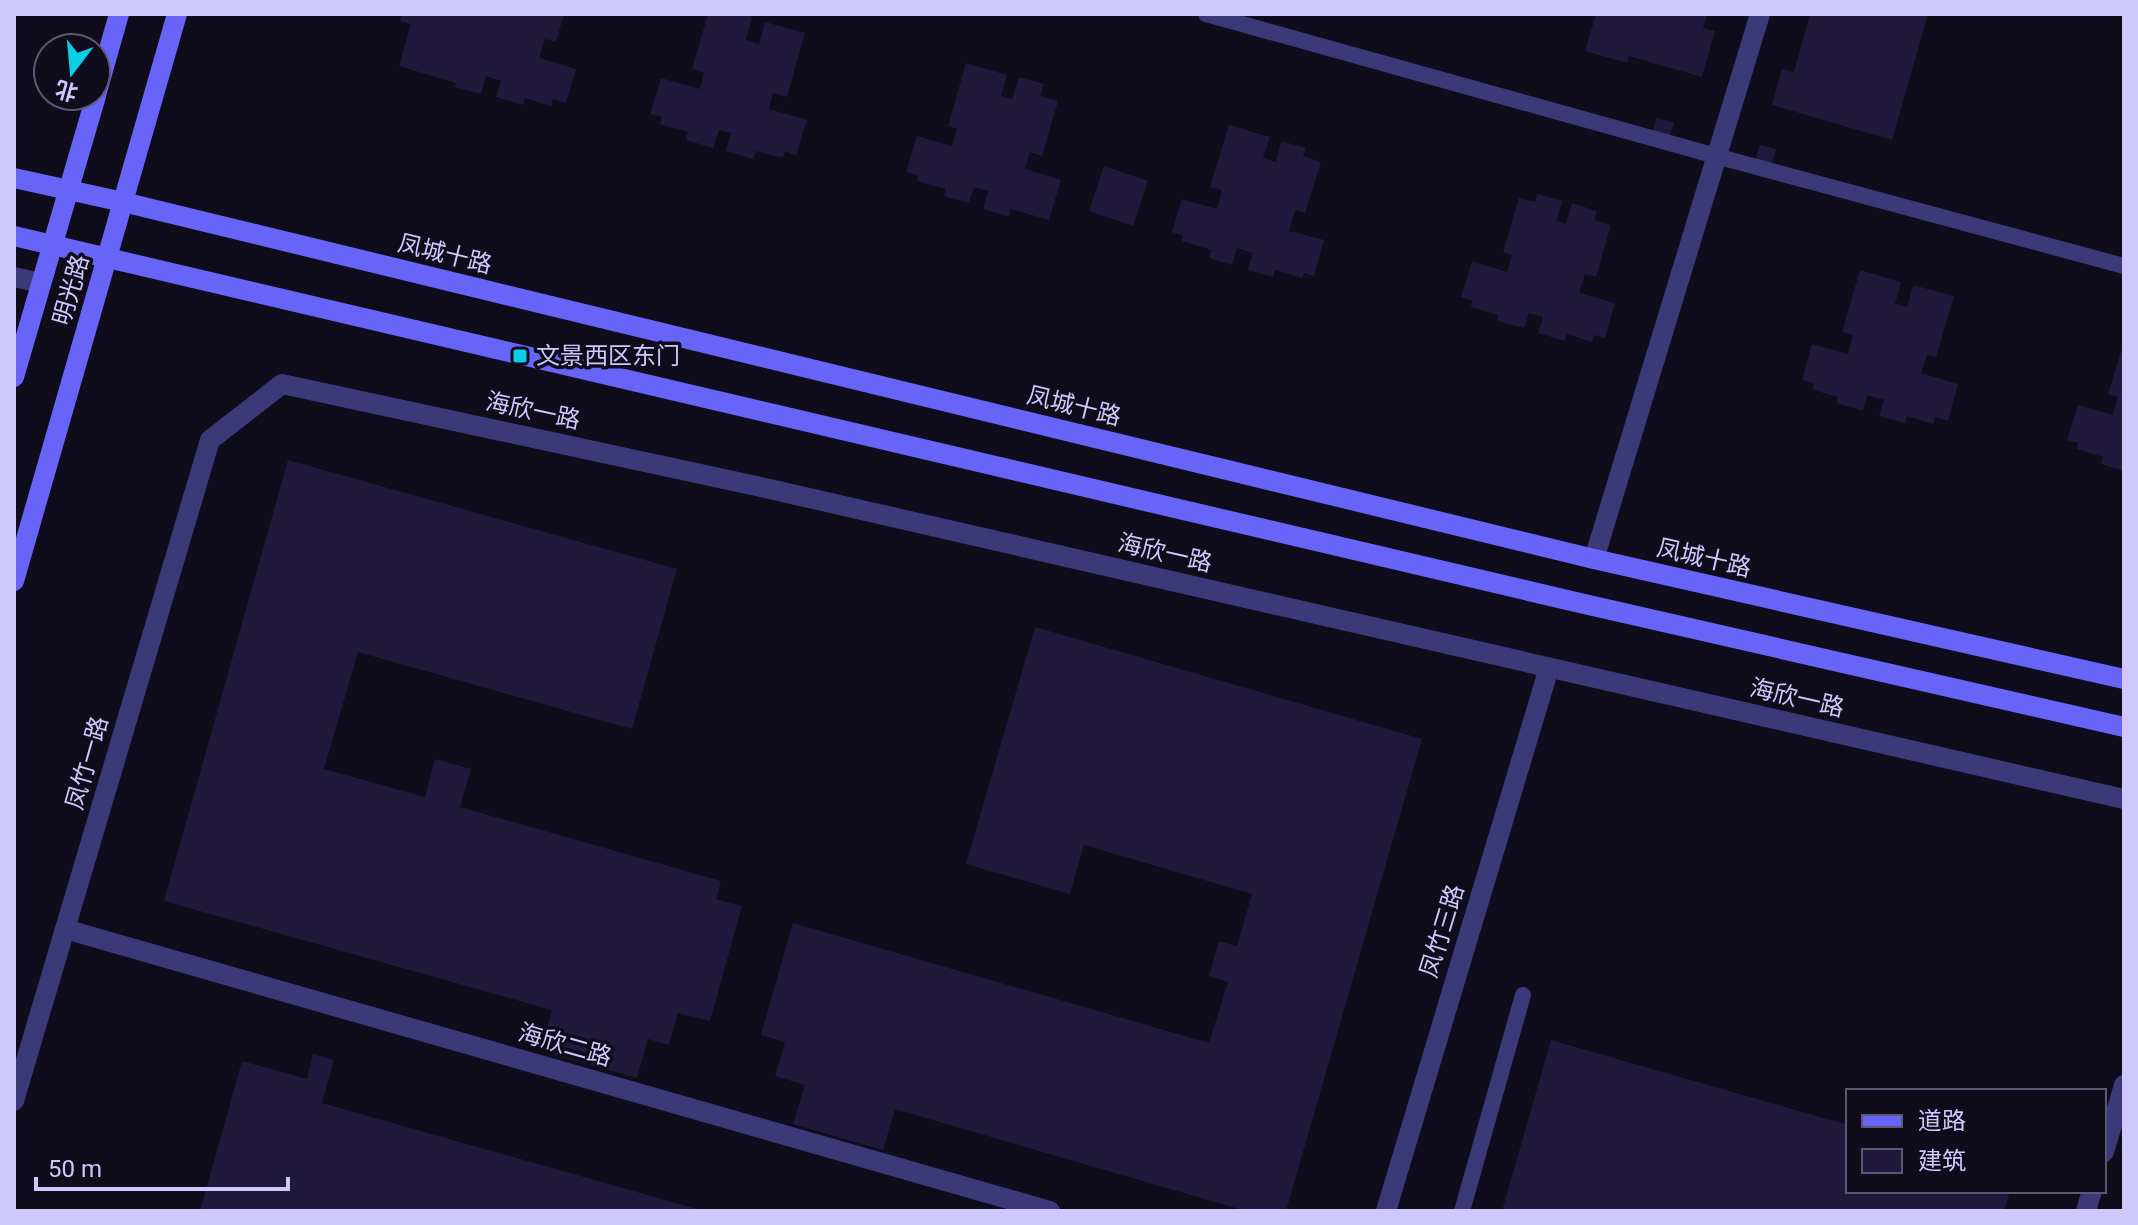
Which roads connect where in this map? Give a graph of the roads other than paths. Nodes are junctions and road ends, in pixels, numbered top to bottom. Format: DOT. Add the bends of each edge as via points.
graph roads {
  1 [pos="119,14"];
  2 [pos="177,14"];
  3 [pos="1206,14"];
  4 [pos="1760,14"];
  5 [pos="112,39"];
  6 [pos="91,112"];
  7 [pos="1716,156"];
  8 [pos="14,178"];
  9 [pos="69,191"];
  10 [pos="123,202"];
  11 [pos="14,236"];
  12 [pos="52,246"];
  13 [pos="107,259"];
  14 [pos="2124,266"];
  15 [pos="14,277"];
  16 [pos="41,283"];
  17 [pos="14,377"];
  18 [pos="210,440"];
  19 [pos="1594,559"];
  20 [pos="14,581"];
  21 [pos="1549,668"];
  22 [pos="2124,679"];
  23 [pos="2124,727"];
  24 [pos="2124,799"];
  25 [pos="65,929"];
  26 [pos="1523,995"];
  27 [pos="2124,1085"];
  28 [pos="14,1101"];
  29 [pos="2106,1145"];
  30 [pos="1050,1211"];
  31 [pos="1386,1211"];
  32 [pos="1462,1211"];
  1 -- 5 [label="main road, 明光路"];
  2 -- 10 [label="main road, 明光路"];
  3 -- 7 [label="lane"];
  4 -- 7 [label="street"];
  6 -- 9 [label="main road, 明光路"];
  7 -- 14 [label="lane"];
  7 -- 19 [label="street"];
  8 -- 9 [label="main road, 凤城十路"];
  9 -- 10 [label="main road, 凤城十路"];
  9 -- 12 [label="main road, 明光路"];
  10 -- 13 [label="main road, 明光路"];
  10 -- 19 [label="main road, 凤城十路"];
  11 -- 12 [label="main road"];
  12 -- 13 [label="main road"];
  12 -- 16 [label="main road, 明光路"];
  13 -- 20 [label="main road, 明光路"];
  13 -- 23 [label="main road"];
  15 -- 16 [label="street"];
  16 -- 17 [label="main road, 明光路"];
  18 -- 21 [label="street, 海欣一路" via="282,384 761,487"];
  18 -- 25 [label="street, 凤竹一路"];
  19 -- 22 [label="main road, 凤城十路"];
  21 -- 24 [label="street, 海欣一路"];
  21 -- 31 [label="street, 凤竹三路"];
  25 -- 28 [label="street, 凤竹一路"];
  25 -- 30 [label="street, 海欣二路"];
  26 -- 32 [label="lane"];
  27 -- 29 [label="street"];
}
